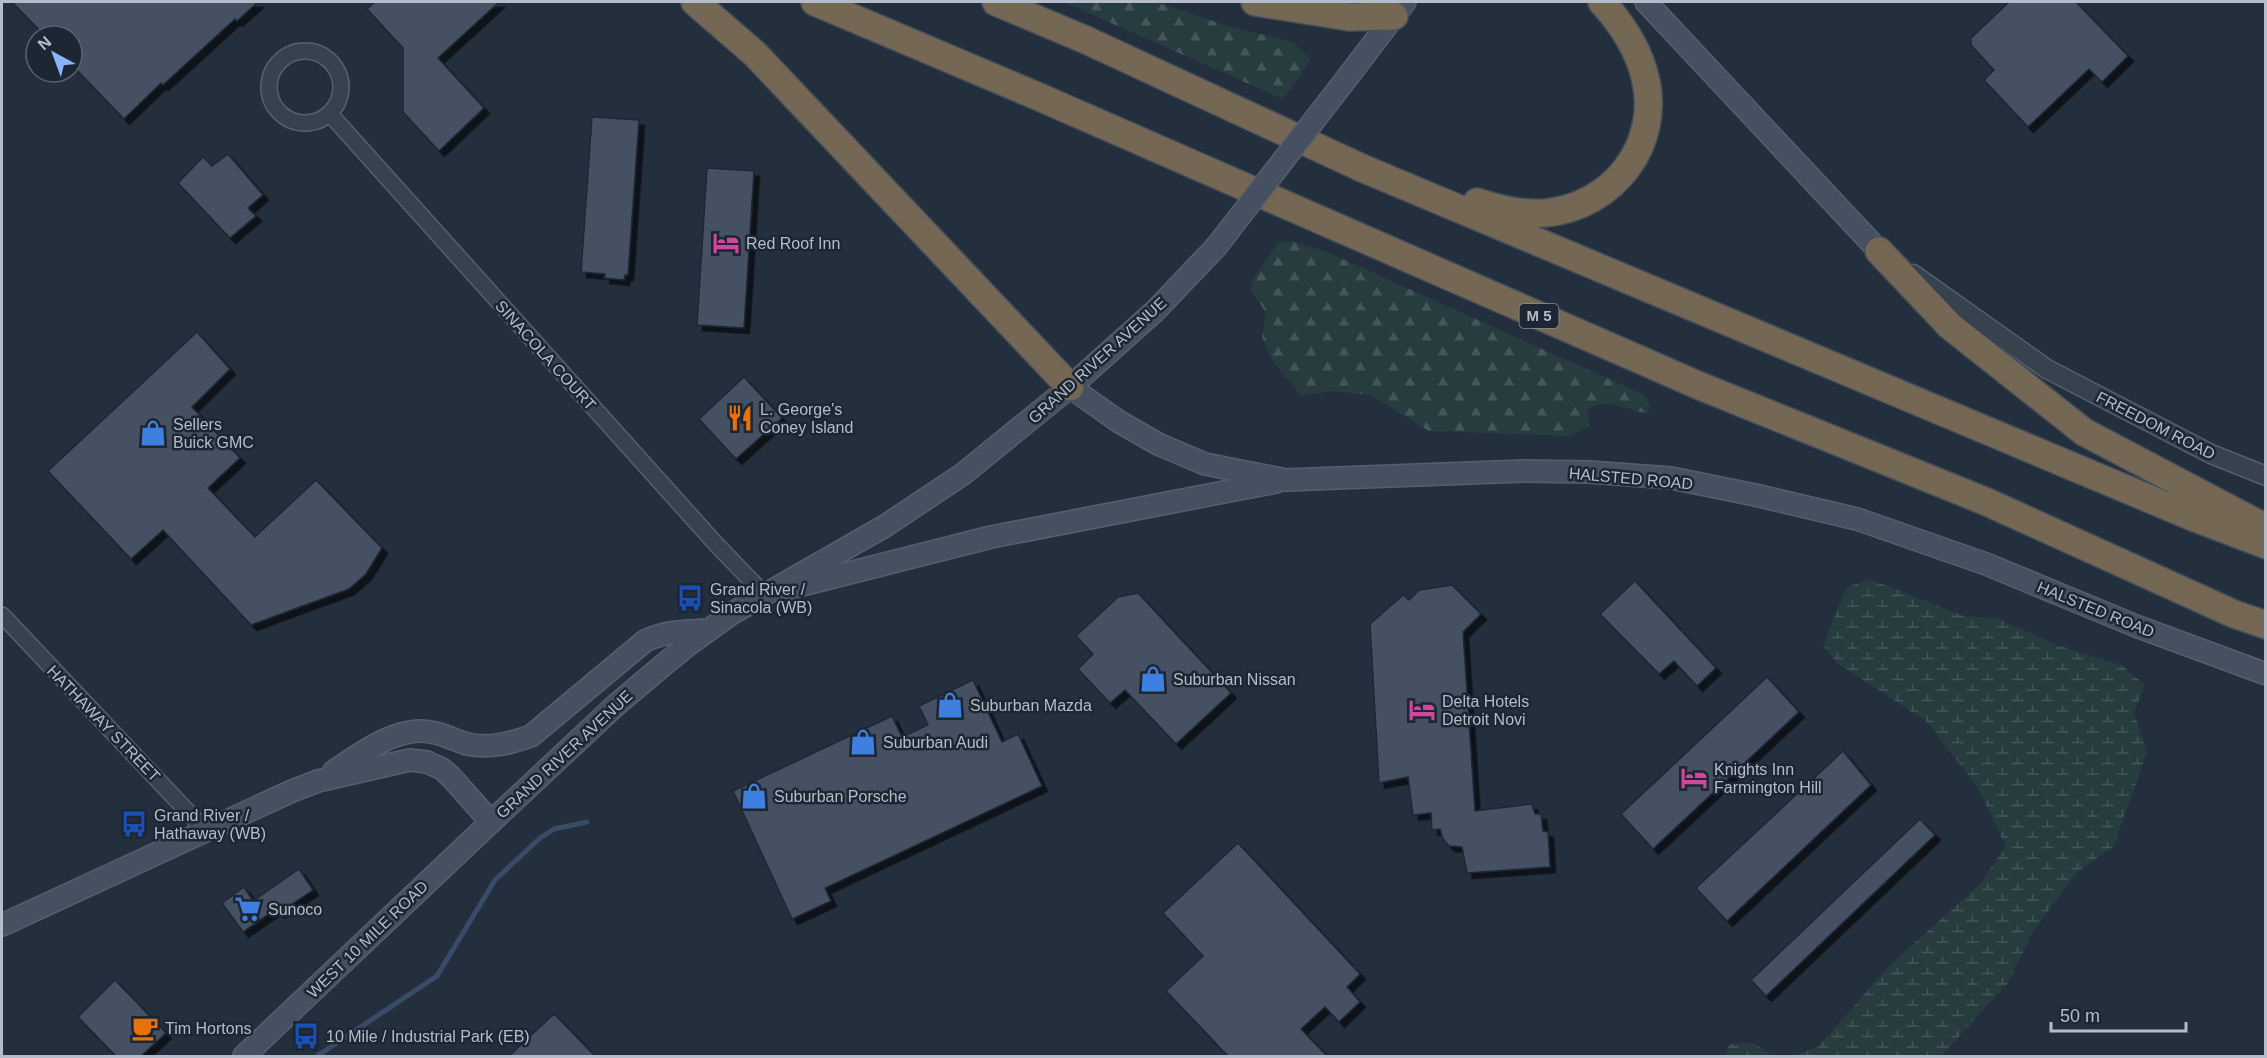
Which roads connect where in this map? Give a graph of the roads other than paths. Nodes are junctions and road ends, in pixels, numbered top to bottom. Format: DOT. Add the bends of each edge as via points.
graph roads {
  1 [pos="695,2"];
  2 [pos="815,2"];
  3 [pos="996,2"];
  4 [pos="1254,2"];
  5 [pos="1602,2"];
  6 [pos="1646,2"];
  7 [pos="1400,9"];
  8 [pos="330,114"];
  9 [pos="1362,168"];
  10 [pos="1879,251"];
  11 [pos="1070,387"];
  12 [pos="2265,476"];
  13 [pos="1286,480"];
  14 [pos="2265,528"];
  15 [pos="2265,545"];
  16 [pos="764,594"];
  17 [pos="2,615"];
  18 [pos="2265,625"];
  19 [pos="709,630"];
  20 [pos="2262,676"];
  21 [pos="318,781"];
  22 [pos="490,822"];
  23 [pos="206,831"];
  24 [pos="2,925"];
  25 [pos="244,1056"];
  1 -- 11 [label="highway" via="755,54"];
  2 -- 18 [label="highway, M 5" via="1700,386 1987,502"];
  3 -- 9 [label="highway"];
  4 -- 7 [label="highway" via="1349,17"];
  5 -- 9 [label="highway" via="1629,38 1639,59 1648,97 1645,133 1638,151 1605,192 1561,211 1520,212"];
  6 -- 10 [label="main road"];
  7 -- 11 [label="main road, GRAND RIVER AVENUE, bridge" via="1216,247 1155,311"];
  8 -- 8 [label="street" via="339,102 342,88 340,74 332,62 321,53 307,50 280,60 268,85 278,112 304,123"];
  8 -- 16 [label="street, SINACOLA COURT"];
  9 -- 15 [label="highway"];
  10 -- 12 [label="street, FREEDOM ROAD" via="2048,369 2211,454"];
  10 -- 14 [label="highway" via="1950,326 2084,432"];
  11 -- 13 [label="main road, HALSTED ROAD" via="1158,444 1205,464"];
  11 -- 16 [label="main road, GRAND RIVER AVENUE" via="955,479 885,526"];
  13 -- 16 [label="main road" via="991,537"];
  13 -- 20 [label="main road, HALSTED ROAD" via="1523,471 1671,478 1857,519 1986,564"];
  16 -- 19 [label="main road, GRAND RIVER AVENUE"];
  17 -- 23 [label="street, HATHAWAY STREET"];
  19 -- 21 [label="main road, GRAND RIVER AVENUE" via="676,631 645,641 531,736 509,744 484,746 417,731 380,742"];
  19 -- 22 [label="main road, GRAND RIVER AVENUE" via="616,705"];
  21 -- 22 [label="main road, GRAND RIVER AVENUE" via="410,760 427,762 451,777"];
  21 -- 23 [label="main road, GRAND RIVER AVENUE"];
  22 -- 25 [label="main road, WEST 10 MILE ROAD"];
  23 -- 24 [label="main road, GRAND RIVER AVENUE"];
}
